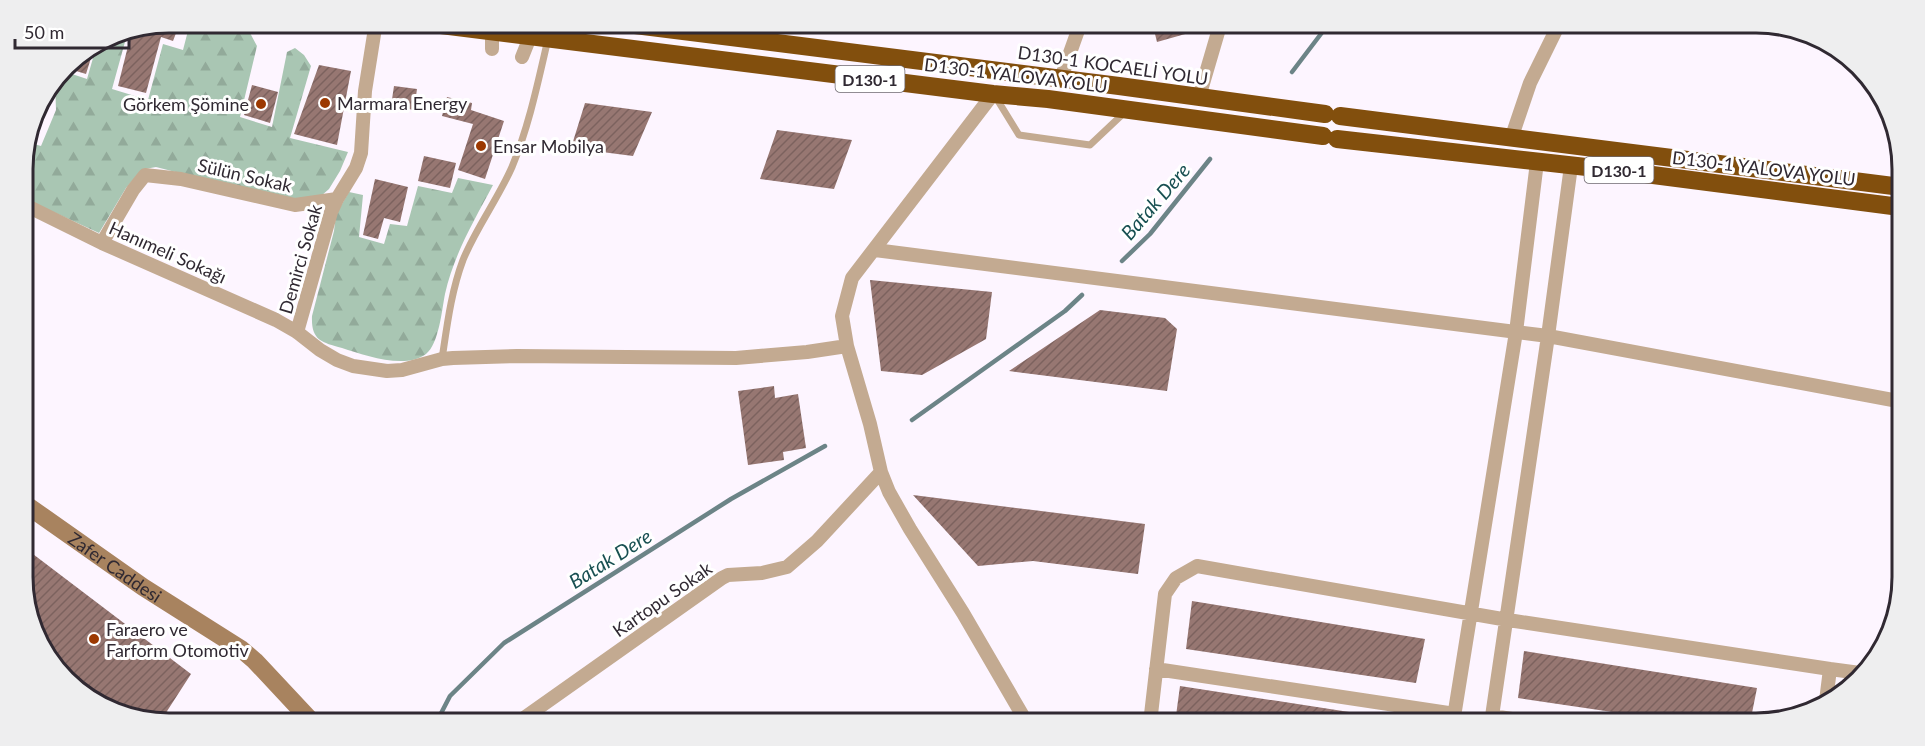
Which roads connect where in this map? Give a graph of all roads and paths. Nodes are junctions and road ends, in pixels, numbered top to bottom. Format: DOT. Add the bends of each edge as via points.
graph roads {
  1 [pos="374,33"];
  2 [pos="463,33"];
  3 [pos="532,33"];
  4 [pos="699,33"];
  5 [pos="1077,33"];
  6 [pos="1218,33"];
  7 [pos="1555,33"];
  8 [pos="548,39"];
  9 [pos="522,57"];
  10 [pos="1061,78"];
  11 [pos="993,94"];
  12 [pos="1199,97"];
  13 [pos="1127,110"];
  14 [pos="1511,139"];
  15 [pos="1537,162"];
  16 [pos="1571,166"];
  17 [pos="1892,185"];
  18 [pos="337,199"];
  19 [pos="1892,207"];
  20 [pos="33,209"];
  21 [pos="102,243"];
  22 [pos="875,250"];
  23 [pos="297,332"];
  24 [pos="1516,332"];
  25 [pos="1548,336"];
  26 [pos="847,346"];
  27 [pos="442,359"];
  28 [pos="1892,400"];
  29 [pos="881,472"];
  30 [pos="33,510"];
  31 [pos="1471,614"];
  32 [pos="1508,620"];
  33 [pos="1156,669"];
  34 [pos="1830,669"];
  35 [pos="1853,672"];
  36 [pos="1827,693"];
  37 [pos="293,713"];
  38 [pos="532,713"];
  39 [pos="1021,713"];
  40 [pos="1151,713"];
  41 [pos="1424,713"];
  42 [pos="1455,713"];
  43 [pos="1493,713"];
  1 -- 18 [label="street, Demirci Sokak" via="361,153"];
  2 -- 8 [label="highway, D130-1 YALOVA YOLU / D130-1" via="492,40"];
  3 -- 9 [label="street"];
  4 -- 10 [label="highway, D130-1 KOCAELİ YOLU / D130-1"];
  5 -- 10 [label="street"];
  6 -- 12 [label="street"];
  7 -- 14 [label="street" via="1530,83"];
  8 -- 11 [label="highway, D130-1 YALOVA YOLU / D130-1"];
  8 -- 27 [label="lane" via="533,104 512,166 458,276"];
  10 -- 12 [label="highway, D130-1 KOCAELİ YOLU / D130-1"];
  11 -- 13 [label="highway, D130-1 YALOVA YOLU / D130-1"];
  11 -- 13 [label="lane" via="1018,135 1090,145"];
  11 -- 22 [label="street"];
  12 -- 14 [label="highway, D130-1 KOCAELİ YOLU / D130-1"];
  13 -- 15 [label="highway, D130-1 YALOVA YOLU / D130-1"];
  14 -- 17 [label="highway, D130-1 KOCAELİ YOLU / D130-1"];
  15 -- 16 [label="highway, D130-1 YALOVA YOLU / D130-1"];
  15 -- 24 [label="street"];
  16 -- 19 [label="highway, D130-1 YALOVA YOLU / D130-1"];
  16 -- 25 [label="street"];
  18 -- 21 [label="street, Sülün Sokak" via="295,205 181,179 145,175"];
  18 -- 23 [label="street, Demirci Sokak"];
  20 -- 21 [label="street, Hanımeli Sokağı"];
  21 -- 23 [label="street, Hanımeli Sokağı"];
  22 -- 24 [label="street"];
  22 -- 26 [label="street" via="852,278 842,316"];
  23 -- 27 [label="street, Hanımeli Sokağı" via="338,360 363,368 402,370"];
  24 -- 25 [label="street"];
  24 -- 31 [label="street"];
  25 -- 28 [label="street"];
  25 -- 32 [label="street"];
  26 -- 27 [label="street, Hanımeli Sokağı" via="736,358"];
  26 -- 29 [label="street"];
  29 -- 38 [label="street, Kartopu Sokak" via="817,541 787,567 722,578"];
  29 -- 39 [label="street" via="910,530"];
  30 -- 37 [label="street, Zafer Caddesi" via="143,587 241,649 255,661"];
  31 -- 32 [label="street"];
  31 -- 33 [label="street" via="1197,566 1176,578 1165,594"];
  31 -- 42 [label="street"];
  32 -- 34 [label="street"];
  32 -- 43 [label="street"];
  33 -- 40 [label="street"];
  33 -- 41 [label="street"];
  34 -- 35 [label="street"];
  34 -- 36 [label="street"];
}
